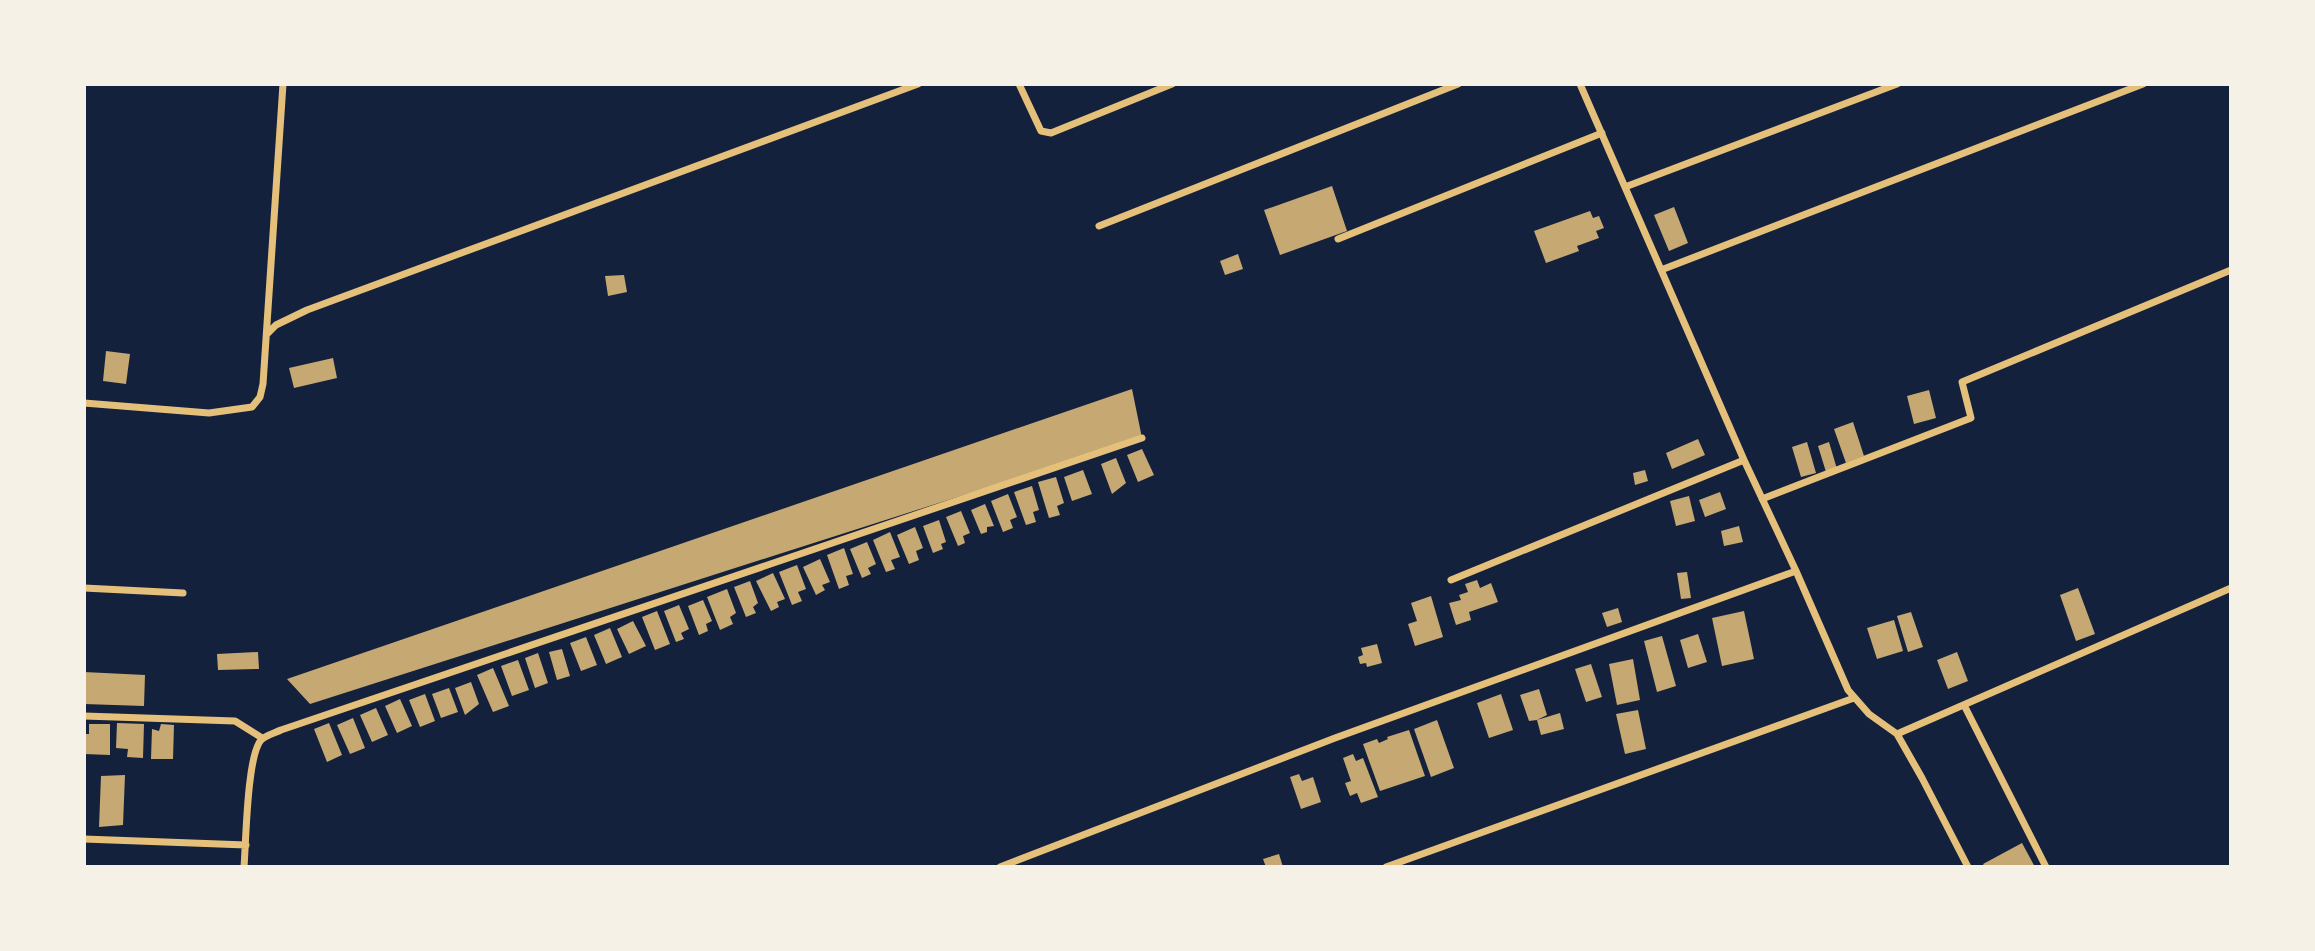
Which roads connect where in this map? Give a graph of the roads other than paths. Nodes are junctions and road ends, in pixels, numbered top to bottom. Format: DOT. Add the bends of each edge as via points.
graph roads {
  1 [pos="283,84"];
  2 [pos="918,84"];
  3 [pos="1019,84"];
  4 [pos="1172,84"];
  5 [pos="1458,84"];
  6 [pos="1580,84"];
  7 [pos="1897,84"];
  8 [pos="2143,84"];
  9 [pos="1602,133"];
  10 [pos="1625,187"];
  11 [pos="1099,226"];
  12 [pos="1338,239"];
  13 [pos="1661,270"];
  14 [pos="2231,270"];
  15 [pos="268,333"];
  16 [pos="84,403"];
  17 [pos="1142,438"];
  18 [pos="1744,460"];
  19 [pos="1762,499"];
  20 [pos="1796,571"];
  21 [pos="1451,580"];
  22 [pos="2231,588"];
  23 [pos="84,589"];
  24 [pos="183,593"];
  25 [pos="1854,698"];
  26 [pos="1964,705"];
  27 [pos="84,716"];
  28 [pos="1897,734"];
  29 [pos="262,738"];
  30 [pos="84,839"];
  31 [pos="246,845"];
  32 [pos="244,867"];
  33 [pos="1000,867"];
  34 [pos="1386,867"];
  35 [pos="1968,867"];
  36 [pos="2046,867"];
  1 -- 15 [label="street"];
  2 -- 15 [label="street" via="307,310"];
  3 -- 4 [label="street" via="1041,131 1051,133"];
  5 -- 11 [label="street"];
  6 -- 9 [label="street"];
  7 -- 10 [label="street"];
  8 -- 13 [label="street"];
  9 -- 10 [label="street"];
  9 -- 12 [label="street"];
  10 -- 13 [label="street"];
  13 -- 18 [label="street"];
  14 -- 19 [label="street" via="1962,382 1971,418"];
  15 -- 16 [label="street" via="263,384 252,407 209,413"];
  17 -- 29 [label="street"];
  18 -- 19 [label="street"];
  18 -- 21 [label="street"];
  19 -- 20 [label="street"];
  20 -- 25 [label="street"];
  20 -- 33 [label="street" via="1335,738"];
  22 -- 26 [label="street"];
  23 -- 24 [label="street"];
  25 -- 28 [label="street"];
  25 -- 34 [label="street"];
  26 -- 28 [label="street"];
  26 -- 36 [label="street"];
  27 -- 29 [label="street" via="235,721"];
  28 -- 35 [label="street"];
  29 -- 31 [label="street" via="252,769"];
  30 -- 31 [label="street"];
  31 -- 32 [label="street"];
}
